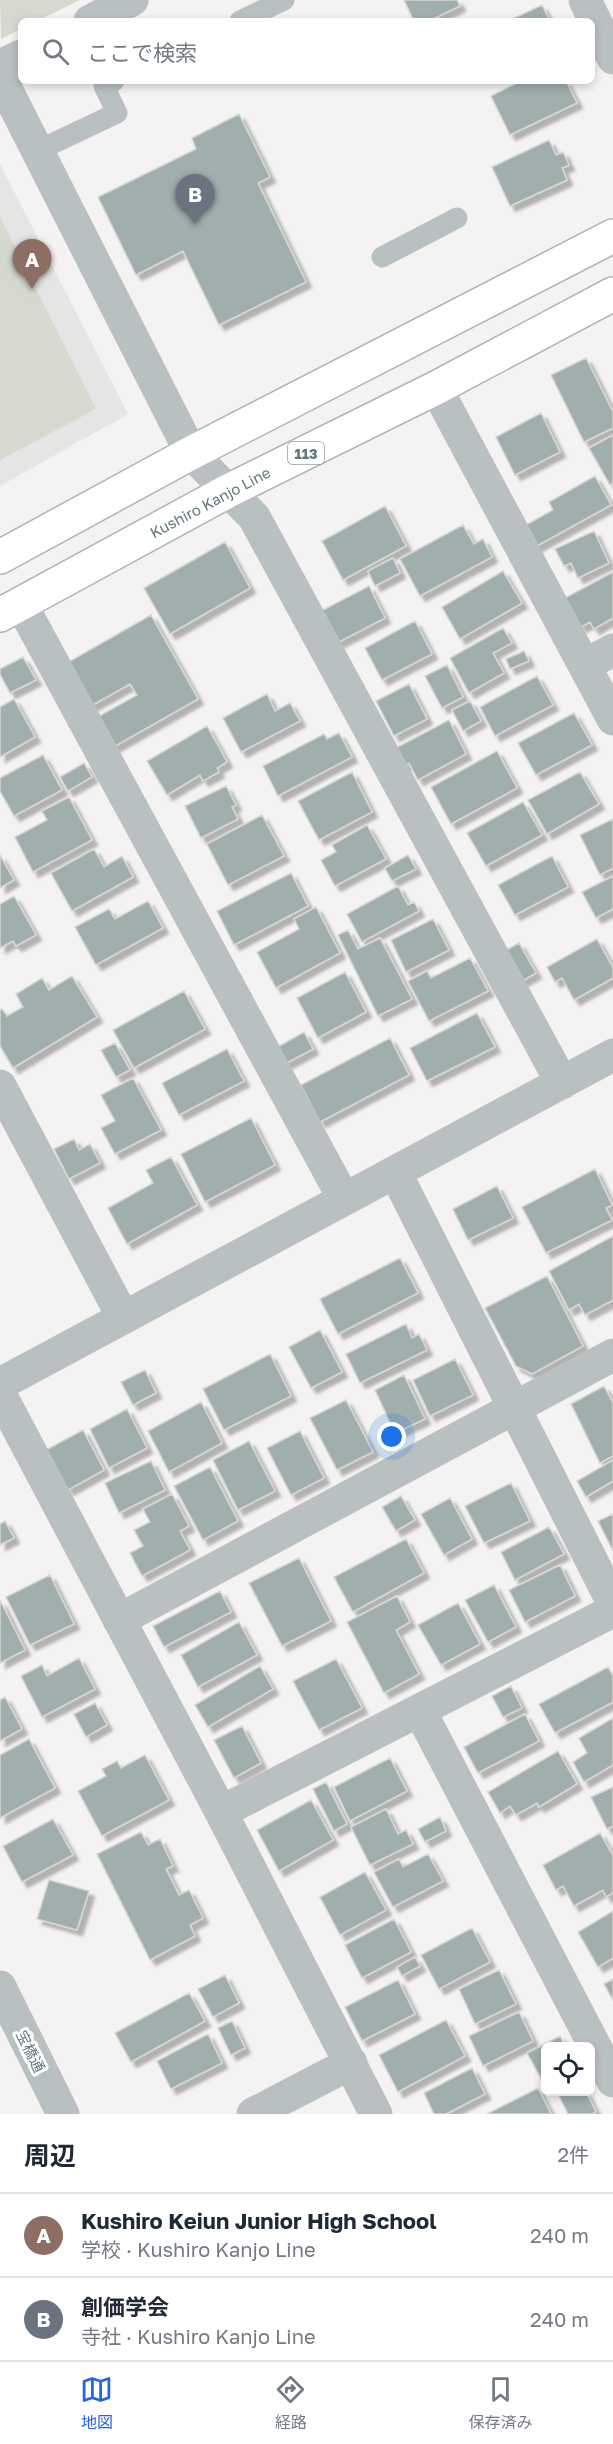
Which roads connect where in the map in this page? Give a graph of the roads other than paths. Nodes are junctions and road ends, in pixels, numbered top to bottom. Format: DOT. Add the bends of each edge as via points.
graph roads {
  1 [pos="132,0"];
  2 [pos="284,0"];
  3 [pos="585,0"];
  4 [pos="96,18"];
  5 [pos="246,18"];
  6 [pos="594,18"];
  7 [pos="595,20"];
  8 [pos="18,57"];
  9 [pos="613,57"];
  10 [pos="0,66"];
  11 [pos="0,77"];
  12 [pos="108,84"];
  13 [pos="37,151"];
  14 [pos="457,218"];
  15 [pos="613,236"];
  16 [pos="382,257"];
  17 [pos="613,294"];
  18 [pos="436,388"];
  19 [pos="191,453"];
  20 [pos="228,491"];
  21 [pos="0,557"];
  22 [pos="10,609"];
  23 [pos="613,650"];
  24 [pos="585,665"];
  25 [pos="613,719"];
  26 [pos="613,1055"];
  27 [pos="562,1083"];
  28 [pos="0,1086"];
  29 [pos="395,1172"];
  30 [pos="344,1199"];
  31 [pos="123,1317"];
  32 [pos="613,1355"];
  33 [pos="0,1384"];
  34 [pos="0,1394"];
  35 [pos="513,1407"];
  36 [pos="613,1604"];
  37 [pos="613,1611"];
  38 [pos="119,1620"];
  39 [pos="420,1711"];
  40 [pos="221,1812"];
  41 [pos="0,1987"];
  42 [pos="351,2063"];
  43 [pos="613,2081"];
  44 [pos="63,2114"];
  45 [pos="253,2114"];
  46 [pos="376,2114"];
  1 -- 4 [label="street"];
  2 -- 5 [label="lane"];
  3 -- 6 [label="street"];
  7 -- 9 [label="street"];
  8 -- 10 [label="street"];
  11 -- 13 [label="street"];
  12 -- 13 [label="lane" via="104,86 117,113"];
  13 -- 19 [label="street"];
  14 -- 16 [label="lane"];
  15 -- 19 [label="main road"];
  17 -- 18 [label="main road, Kushiro Kanjo Line / 113"];
  18 -- 20 [label="main road, Kushiro Kanjo Line / 113"];
  18 -- 24 [label="street"];
  19 -- 20 [label="street"];
  19 -- 21 [label="main road"];
  20 -- 22 [label="main road, Kushiro Kanjo Line / 113"];
  20 -- 27 [label="street" via="254,517"];
  22 -- 30 [label="street"];
  23 -- 24 [label="street"];
  24 -- 25 [label="street"];
  26 -- 27 [label="street"];
  27 -- 29 [label="street"];
  28 -- 31 [label="street"];
  29 -- 30 [label="street"];
  29 -- 35 [label="street"];
  30 -- 31 [label="street"];
  31 -- 33 [label="street"];
  32 -- 35 [label="street"];
  34 -- 38 [label="street"];
  35 -- 36 [label="street"];
  35 -- 38 [label="street"];
  37 -- 39 [label="street"];
  38 -- 40 [label="street"];
  39 -- 40 [label="street"];
  39 -- 43 [label="street"];
  40 -- 42 [label="street"];
  41 -- 44 [label="street, 宝橋通"];
  42 -- 45 [label="street"];
  42 -- 46 [label="street"];
}
